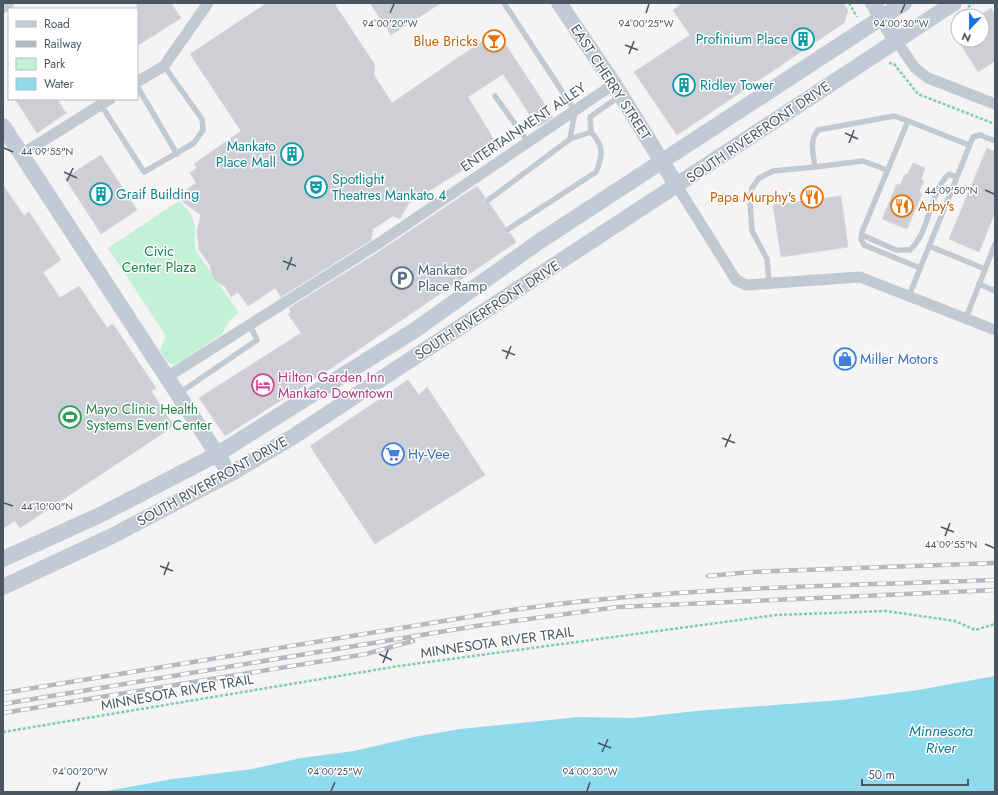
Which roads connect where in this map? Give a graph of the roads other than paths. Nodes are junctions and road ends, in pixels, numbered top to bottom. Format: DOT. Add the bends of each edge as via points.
graph roads {
  1 [pos="6,3"];
  2 [pos="208,3"];
  3 [pos="504,3"];
  4 [pos="559,3"];
  5 [pos="873,3"];
  6 [pos="904,3"];
  7 [pos="954,3"];
  8 [pos="3,5"];
  9 [pos="882,17"];
  10 [pos="896,40"];
  11 [pos="164,66"];
  12 [pos="138,81"];
  13 [pos="138,88"];
  14 [pos="617,90"];
  15 [pos="495,96"];
  16 [pos="108,100"];
  17 [pos="995,104"];
  18 [pos="101,105"];
  19 [pos="575,111"];
  20 [pos="908,121"];
  21 [pos="3,126"];
  22 [pos="591,132"];
  23 [pos="570,139"];
  24 [pos="995,140"];
  25 [pos="528,142"];
  26 [pos="969,145"];
  27 [pos="22,154"];
  28 [pos="177,154"];
  29 [pos="663,161"];
  30 [pos="814,167"];
  31 [pos="887,170"];
  32 [pos="956,176"];
  33 [pos="677,186"];
  34 [pos="487,201"];
  35 [pos="507,230"];
  36 [pos="862,235"];
  37 [pos="995,245"];
  38 [pos="929,246"];
  39 [pos="920,268"];
  40 [pos="985,269"];
  41 [pos="769,283"];
  42 [pos="979,284"];
  43 [pos="995,291"];
  44 [pos="909,296"];
  45 [pos="966,318"];
  46 [pos="250,325"];
  47 [pos="995,330"];
  48 [pos="167,377"];
  49 [pos="178,394"];
  50 [pos="216,455"];
  51 [pos="230,474"];
  52 [pos="3,559"];
  53 [pos="3,587"];
  1 -- 8 [label="main road"];
  2 -- 11 [label="street"];
  3 -- 19 [label="lane"];
  4 -- 14 [label="main road, EAST CHERRY STREET"];
  5 -- 9 [label="main road"];
  6 -- 9 [label="main road, SOUTH RIVERFRONT DRIVE"];
  7 -- 10 [label="main road, SOUTH RIVERFRONT DRIVE"];
  9 -- 10 [label="main road"];
  9 -- 29 [label="main road, SOUTH RIVERFRONT DRIVE"];
  10 -- 17 [label="street" via="915,68 928,78"];
  10 -- 33 [label="main road, SOUTH RIVERFRONT DRIVE"];
  11 -- 12 [label="street"];
  11 -- 28 [label="lane" via="202,119 203,130 194,143"];
  13 -- 28 [label="lane"];
  14 -- 19 [label="street, ENTERTAINMENT ALLEY"];
  14 -- 22 [label="lane" via="590,117"];
  14 -- 29 [label="main road, EAST CHERRY STREET"];
  15 -- 25 [label="lane"];
  16 -- 18 [label="street"];
  18 -- 27 [label="street"];
  18 -- 28 [label="lane" via="144,172"];
  19 -- 23 [label="lane"];
  19 -- 25 [label="street, ENTERTAINMENT ALLEY"];
  20 -- 26 [label="lane"];
  20 -- 30 [label="lane" via="894,116 818,130 811,141"];
  20 -- 31 [label="lane"];
  21 -- 27 [label="main road"];
  22 -- 23 [label="lane"];
  22 -- 35 [label="lane" via="601,149 602,159 596,172"];
  23 -- 34 [label="lane"];
  24 -- 26 [label="lane" via="980,135 972,137"];
  25 -- 46 [label="street, ENTERTAINMENT ALLEY" via="379,243"];
  26 -- 32 [label="lane"];
  27 -- 48 [label="main road"];
  29 -- 33 [label="main road, EAST CHERRY STREET"];
  29 -- 50 [label="main road, SOUTH RIVERFRONT DRIVE" via="540,241 415,330"];
  30 -- 31 [label="lane" via="863,161"];
  30 -- 41 [label="lane" via="773,171 758,178 752,188 752,231 767,259"];
  31 -- 36 [label="lane"];
  32 -- 36 [label="lane" via="949,174 941,181 919,238 910,250 896,250"];
  32 -- 38 [label="lane"];
  33 -- 41 [label="street" via="736,280 746,285"];
  33 -- 51 [label="main road, SOUTH RIVERFRONT DRIVE" via="291,438"];
  36 -- 39 [label="lane" via="864,245"];
  37 -- 40 [label="lane"];
  38 -- 39 [label="lane"];
  38 -- 40 [label="lane"];
  39 -- 44 [label="lane"];
  40 -- 42 [label="lane"];
  41 -- 44 [label="street" via="860,277"];
  42 -- 43 [label="lane"];
  42 -- 45 [label="lane"];
  44 -- 45 [label="street"];
  45 -- 47 [label="street"];
  46 -- 48 [label="street, ENTERTAINMENT ALLEY"];
  46 -- 49 [label="lane" via="257,340"];
  48 -- 49 [label="main road"];
  49 -- 50 [label="main road"];
  50 -- 51 [label="main road"];
  50 -- 52 [label="main road, SOUTH RIVERFRONT DRIVE" via="100,515"];
  51 -- 53 [label="main road, SOUTH RIVERFRONT DRIVE" via="112,536"];
}
